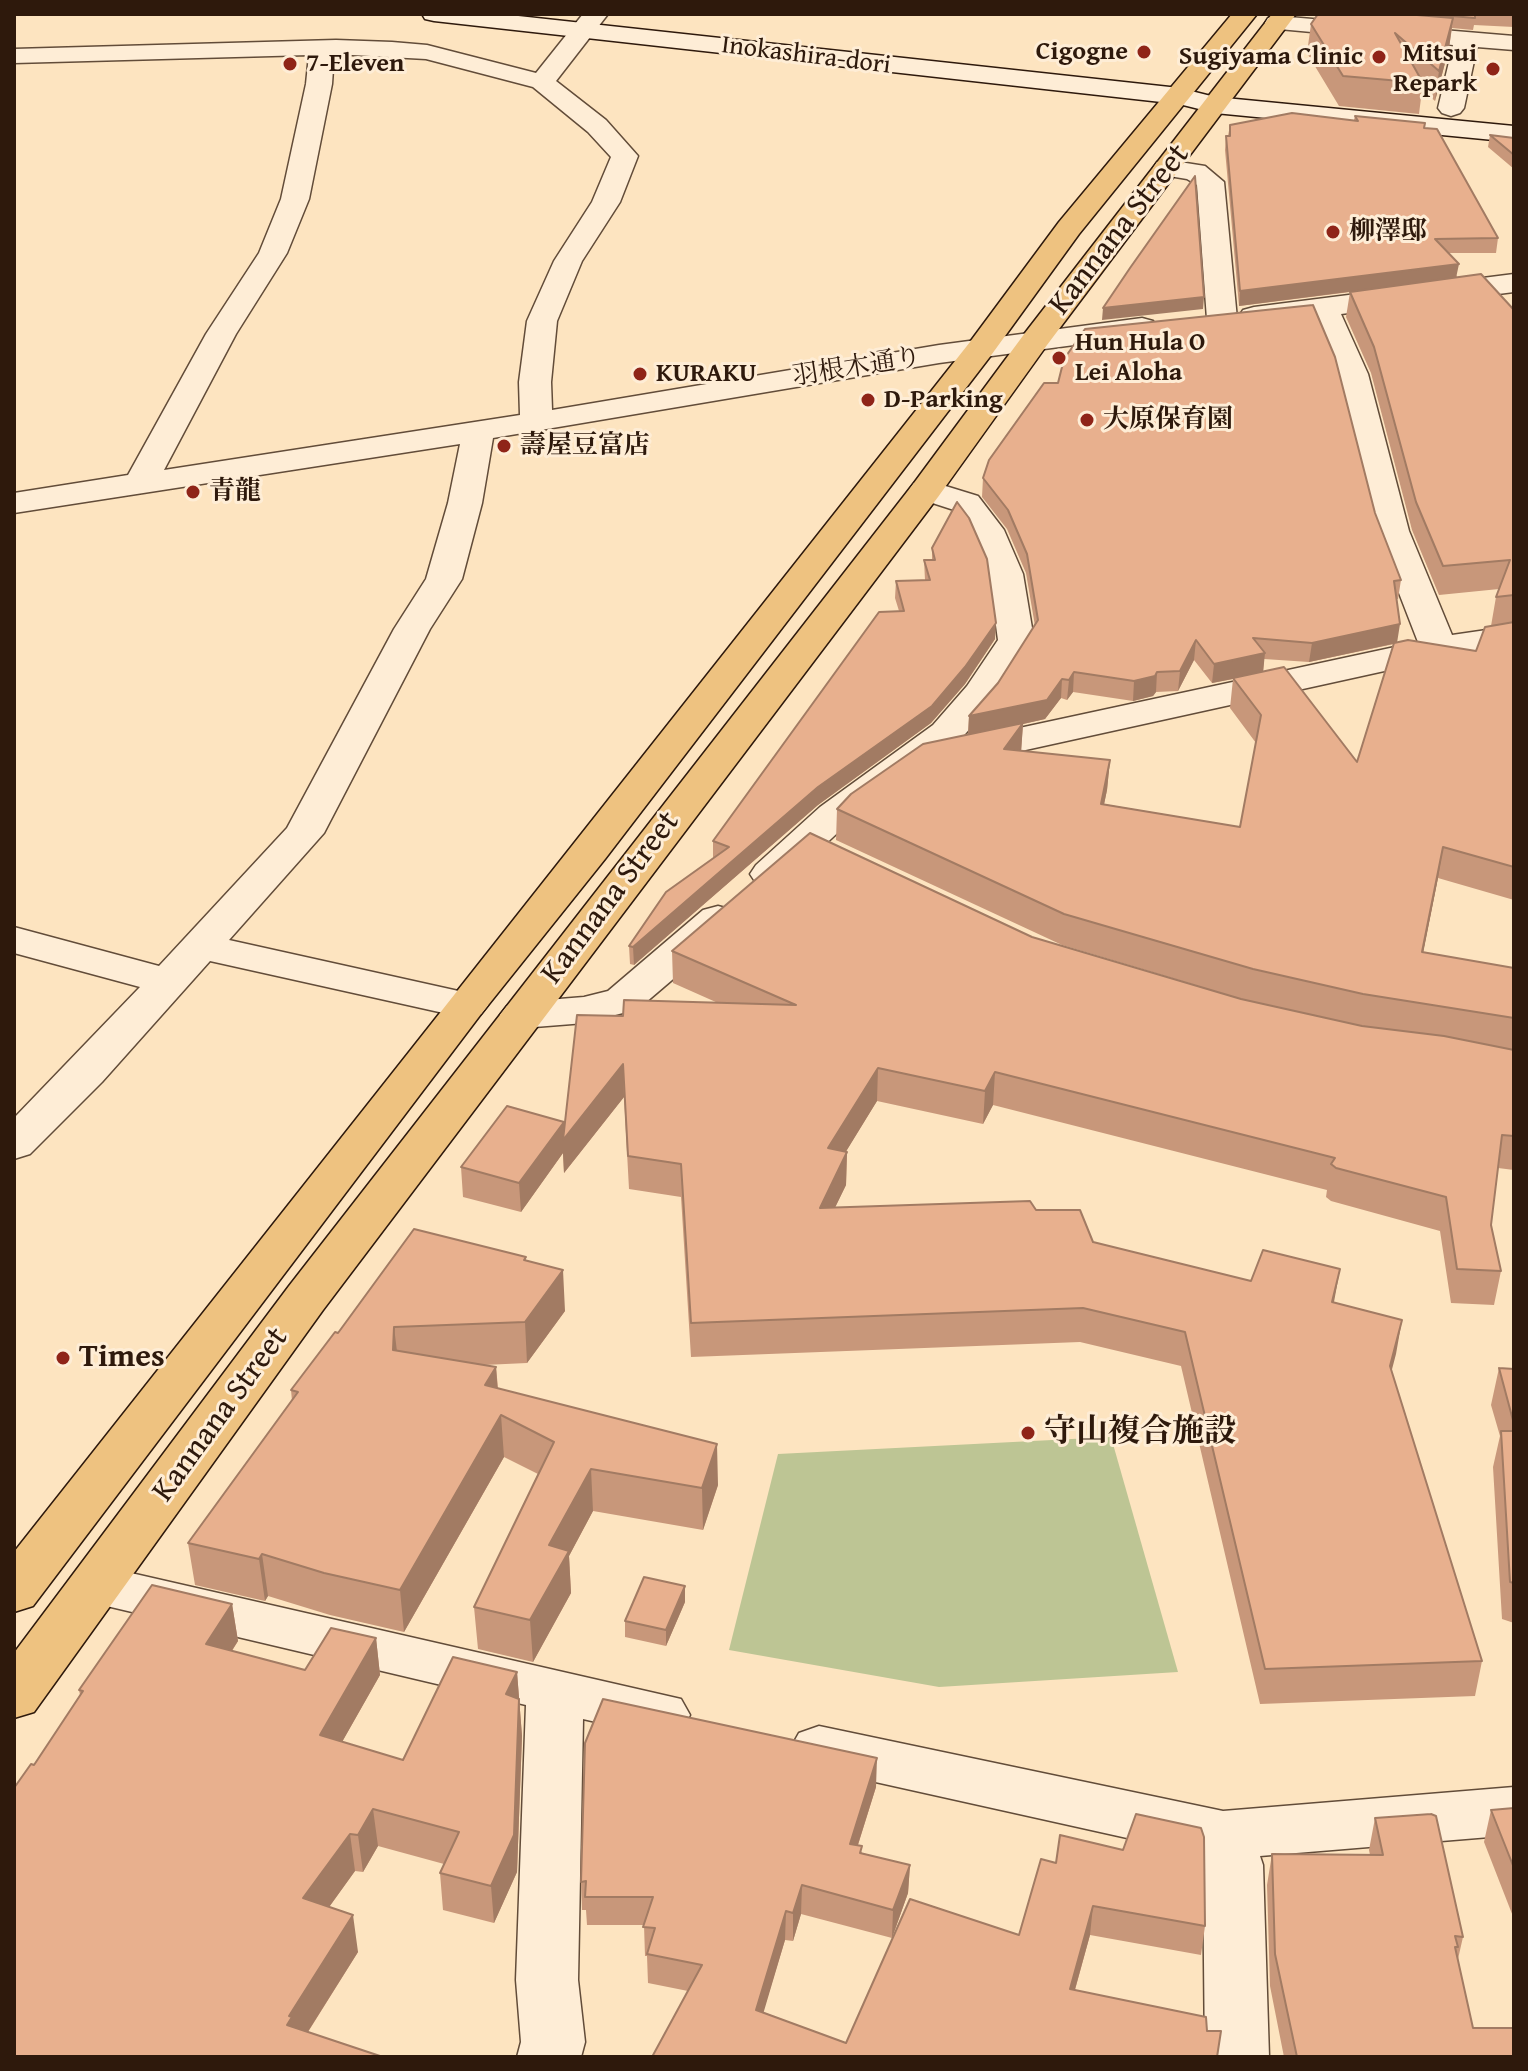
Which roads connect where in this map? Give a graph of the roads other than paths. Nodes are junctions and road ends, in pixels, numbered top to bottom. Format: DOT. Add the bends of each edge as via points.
graph roads {
  1 [pos="434,14"];
  2 [pos="1245,14"];
  3 [pos="1280,18"];
  4 [pos="591,22"];
  5 [pos="1467,39"];
  6 [pos="330,40"];
  7 [pos="1514,43"];
  8 [pos="14,56"];
  9 [pos="542,82"];
  10 [pos="1207,96"];
  11 [pos="1451,108"];
  12 [pos="1514,114"];
  13 [pos="1514,134"];
  14 [pos="1167,168"];
  15 [pos="1514,283"];
  16 [pos="1324,309"];
  17 [pos="1222,319"];
  18 [pos="1036,339"];
  19 [pos="981,348"];
  20 [pos="536,422"];
  21 [pos="478,432"];
  22 [pos="140,484"];
  23 [pos="926,490"];
  24 [pos="14,503"];
  25 [pos="1514,637"];
  26 [pos="1439,648"];
  27 [pos="909,763"];
  28 [pos="805,844"];
  29 [pos="848,865"];
  30 [pos="14,940"];
  31 [pos="202,947"];
  32 [pos="170,982"];
  33 [pos="466,1005"];
  34 [pos="522,1015"];
  35 [pos="14,1144"];
  36 [pos="96,1585"];
  37 [pos="15,1588"];
  38 [pos="555,1692"];
  39 [pos="14,1696"];
  40 [pos="710,1726"];
  41 [pos="773,1739"];
  42 [pos="1514,1811"];
  43 [pos="1223,1835"];
  44 [pos="549,2057"];
  45 [pos="1237,2057"];
  1 -- 4 [label="street, Inokashira-dori"];
  2 -- 10 [label="main road"];
  3 -- 5 [label="street"];
  3 -- 10 [label="main road"];
  4 -- 9 [label="street"];
  4 -- 10 [label="street, Inokashira-dori" via="879,65"];
  5 -- 7 [label="street"];
  5 -- 11 [label="street"];
  6 -- 8 [label="street"];
  6 -- 9 [label="street" via="427,52"];
  6 -- 22 [label="street" via="295,199 273,253 221,334"];
  9 -- 20 [label="street" via="625,156 542,321"];
  10 -- 11 [label="street, Inokashira-dori"];
  10 -- 13 [label="street, Inokashira-dori"];
  10 -- 14 [label="main road, Kannana Street"];
  10 -- 19 [label="main road, Kannana Street" via="1069,228"];
  11 -- 12 [label="street, Inokashira-dori"];
  14 -- 17 [label="street" via="1195,172 1210,182"];
  14 -- 18 [label="main road, Kannana Street"];
  15 -- 16 [label="street, 羽根木通り"];
  16 -- 17 [label="street, 羽根木通り"];
  16 -- 26 [label="street" via="1352,374 1392,531"];
  17 -- 18 [label="street, 羽根木通り"];
  18 -- 19 [label="street, 羽根木通り"];
  18 -- 23 [label="main road, Kannana Street"];
  19 -- 20 [label="street, 羽根木通り"];
  19 -- 33 [label="main road, Kannana Street"];
  20 -- 21 [label="street, 羽根木通り"];
  21 -- 22 [label="street, 羽根木通り"];
  21 -- 31 [label="street" via="444,579 304,833"];
  22 -- 24 [label="street, 羽根木通り"];
  23 -- 27 [label="street" via="966,503 987,530 1006,574 1016,640 981,693 946,733"];
  23 -- 34 [label="main road, Kannana Street"];
  25 -- 26 [label="street"];
  26 -- 27 [label="street"];
  27 -- 28 [label="street" via="834,815"];
  28 -- 29 [label="street"];
  28 -- 34 [label="street" via="623,1000 585,1010"];
  30 -- 32 [label="street"];
  31 -- 32 [label="street"];
  31 -- 33 [label="street"];
  32 -- 35 [label="street"];
  33 -- 37 [label="main road, Kannana Street"];
  34 -- 36 [label="main road, Kannana Street"];
  36 -- 38 [label="street"];
  36 -- 39 [label="main road, Kannana Street"];
  38 -- 40 [label="street"];
  38 -- 44 [label="street"];
  41 -- 43 [label="street"];
  42 -- 43 [label="street"];
  43 -- 45 [label="street" via="1233,1865"];
}
